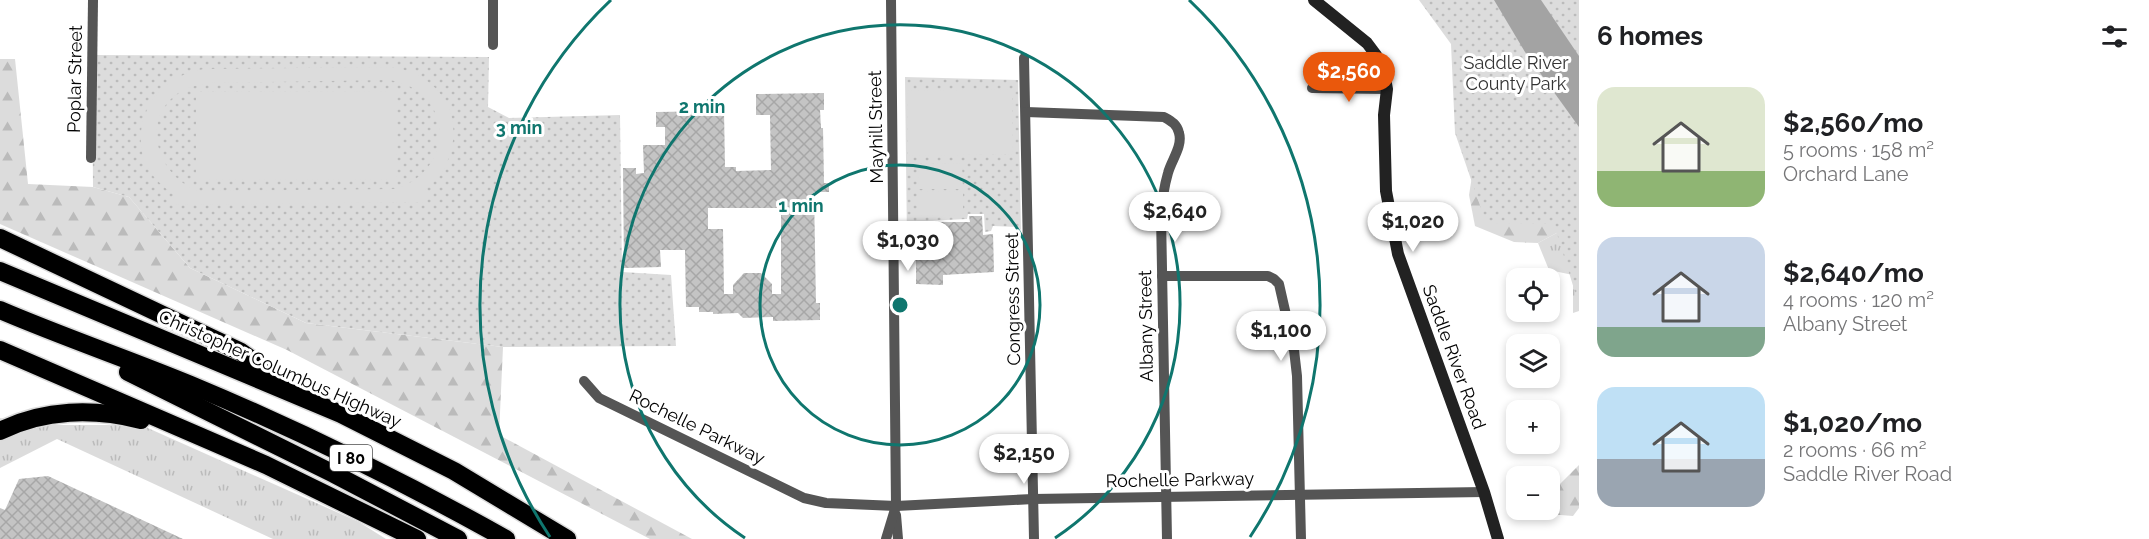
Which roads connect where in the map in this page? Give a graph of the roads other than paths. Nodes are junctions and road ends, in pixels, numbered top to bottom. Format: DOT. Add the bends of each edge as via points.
graph roads {
  1 [pos="93,0"];
  2 [pos="493,0"];
  3 [pos="891,0"];
  4 [pos="1314,0"];
  5 [pos="493,45"];
  6 [pos="1024,57"];
  7 [pos="1312,88"];
  8 [pos="1387,89"];
  9 [pos="1026,112"];
  10 [pos="91,158"];
  11 [pos="0,238"];
  12 [pos="0,271"];
  13 [pos="1162,276"];
  14 [pos="0,310"];
  15 [pos="26,321"];
  16 [pos="0,350"];
  17 [pos="584,381"];
  18 [pos="305,399"];
  19 [pos="0,431"];
  20 [pos="189,432"];
  21 [pos="1484,492"];
  22 [pos="1301,495"];
  23 [pos="1166,497"];
  24 [pos="1033,499"];
  25 [pos="896,506"];
  26 [pos="417,539"];
  27 [pos="458,539"];
  28 [pos="506,539"];
  29 [pos="567,539"];
  30 [pos="886,539"];
  31 [pos="898,539"];
  32 [pos="1034,539"];
  33 [pos="1167,539"];
  34 [pos="1301,539"];
  35 [pos="1498,539"];
  1 -- 10 [label="street, Poplar Street"];
  2 -- 5 [label="street"];
  3 -- 25 [label="street, Mayhill Street"];
  4 -- 8 [label="street, Saddle River Road" via="1376,55"];
  6 -- 9 [label="street, Congress Street"];
  7 -- 8 [label="street"];
  8 -- 21 [label="street, Saddle River Road" via="1386,190 1398,254"];
  9 -- 13 [label="street, Albany Street" via="1164,117 1176,125 1180,140 1163,192"];
  9 -- 24 [label="street, Congress Street"];
  11 -- 18 [label="highway" via="241,352"];
  12 -- 18 [label="highway, Christopher Columbus Highway / I 80"];
  13 -- 22 [label="street" via="1268,276 1279,284 1296,367"];
  13 -- 23 [label="street, Albany Street"];
  14 -- 15 [label="highway, I 80"];
  15 -- 27 [label="highway, I 80"];
  15 -- 28 [label="highway, I 80" via="295,431"];
  16 -- 20 [label="highway"];
  17 -- 25 [label="street, Rochelle Parkway" via="599,398 804,498 826,503"];
  18 -- 29 [label="highway, Christopher Columbus Highway / I 80" via="454,471"];
  19 -- 20 [label="highway" via="33,417 91,411"];
  20 -- 26 [label="highway" via="316,488"];
  21 -- 22 [label="street, Rochelle Parkway"];
  21 -- 35 [label="street, Saddle River Road"];
  22 -- 23 [label="street, Rochelle Parkway"];
  22 -- 34 [label="street"];
  23 -- 24 [label="street, Rochelle Parkway"];
  23 -- 33 [label="street, Albany Street"];
  24 -- 25 [label="street, Rochelle Parkway"];
  24 -- 32 [label="street, Congress Street"];
  25 -- 30 [label="street, Mayhill Street"];
  25 -- 31 [label="street, Mayhill Street"];
}
